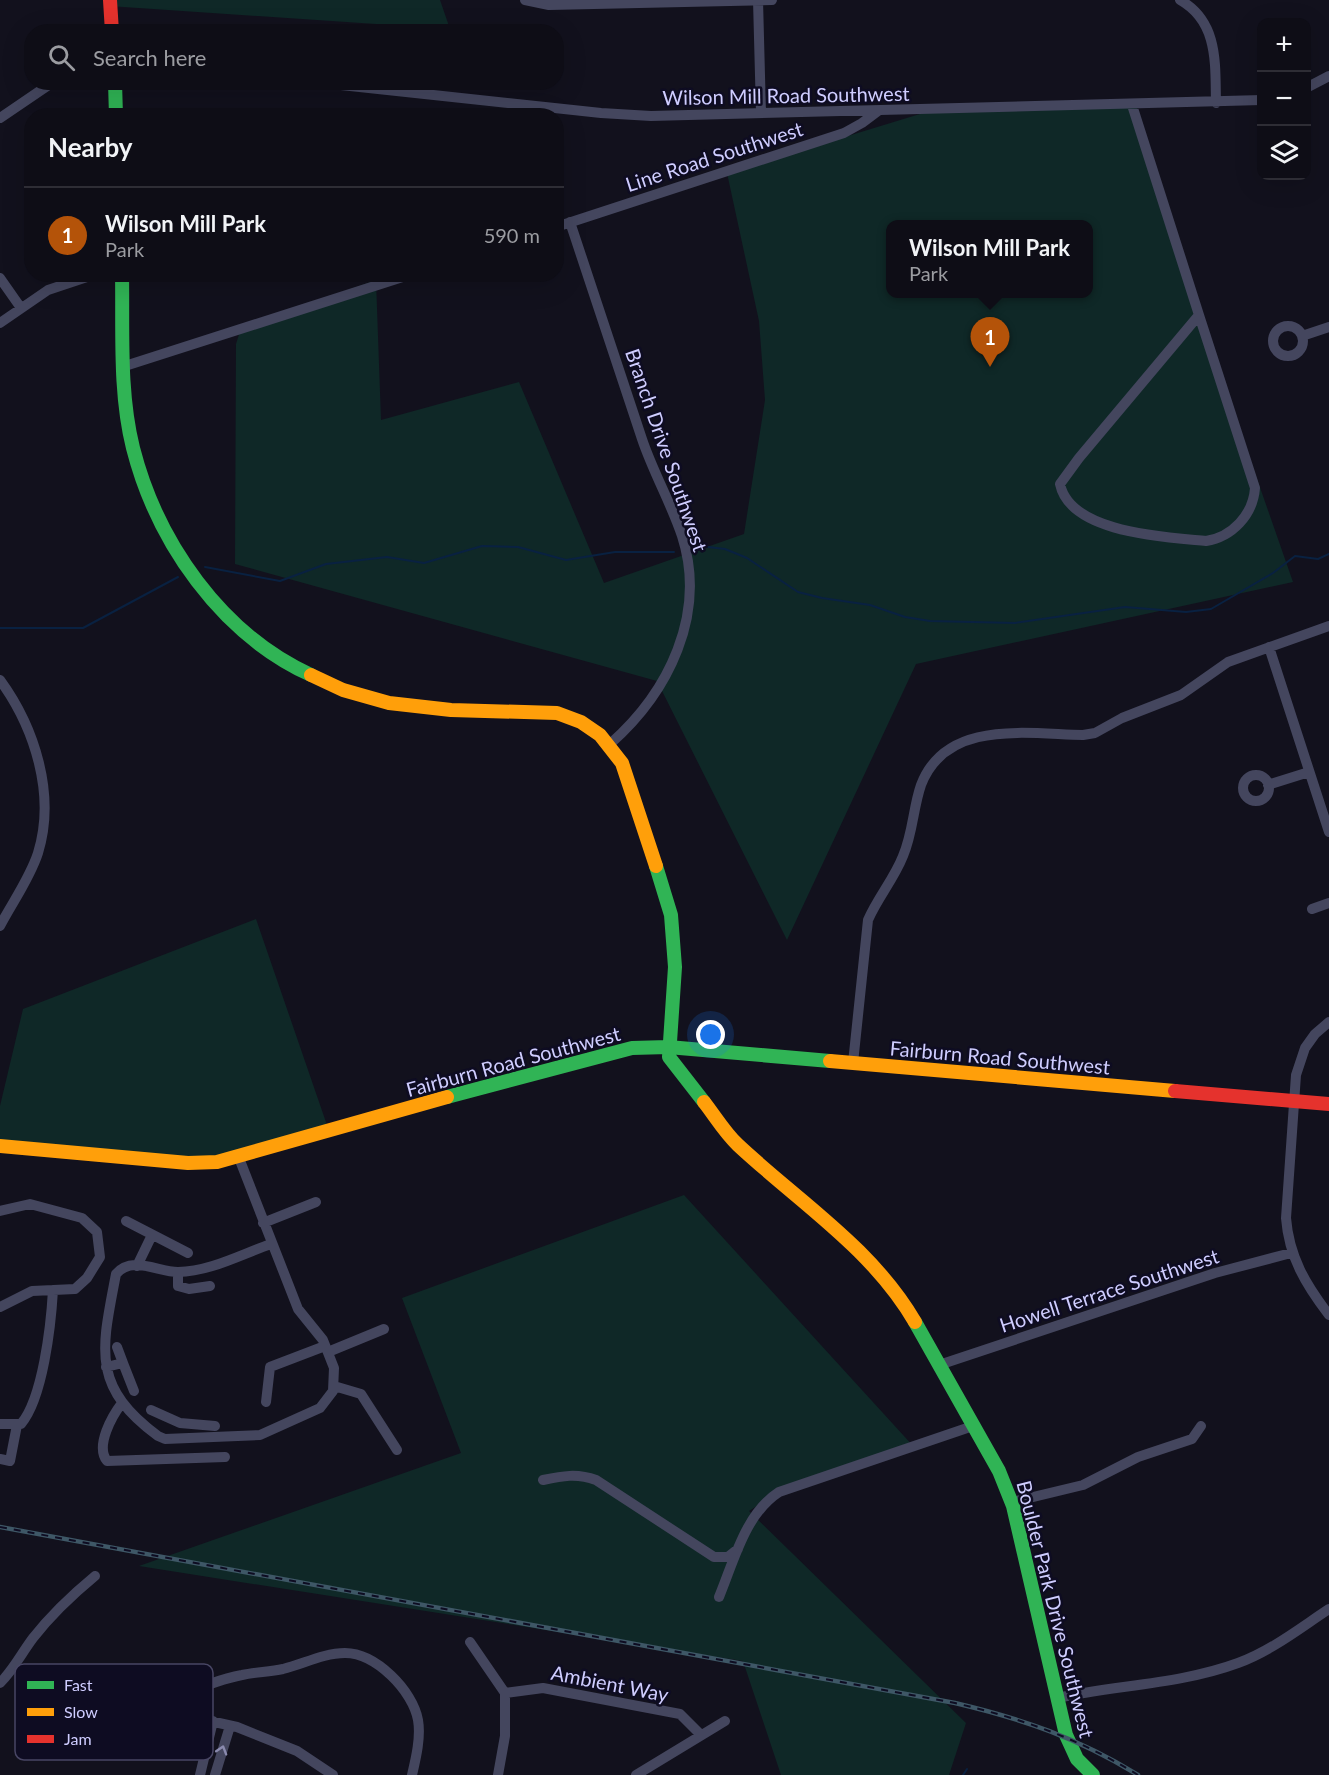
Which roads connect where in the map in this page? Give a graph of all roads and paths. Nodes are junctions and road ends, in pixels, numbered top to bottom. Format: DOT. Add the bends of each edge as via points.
graph roads {
  1 [pos="110,0"];
  2 [pos="525,0"];
  3 [pos="758,0"];
  4 [pos="772,0"];
  5 [pos="1180,0"];
  6 [pos="112,24"];
  7 [pos="1329,76"];
  8 [pos="1311,85"];
  9 [pos="41,90"];
  10 [pos="115,90"];
  11 [pos="387,90"];
  12 [pos="1257,100"];
  13 [pos="1216,103"];
  14 [pos="1132,105"];
  15 [pos="116,108"];
  16 [pos="555,108"];
  17 [pos="564,109"];
  18 [pos="878,111"];
  19 [pos="761,113"];
  20 [pos="0,118"];
  21 [pos="570,222"];
  22 [pos="564,224"];
  23 [pos="0,279"];
  24 [pos="72,282"];
  25 [pos="122,282"];
  26 [pos="387,282"];
  27 [pos="21,308"];
  28 [pos="1199,315"];
  29 [pos="0,323"];
  30 [pos="1329,327"];
  31 [pos="1302,336"];
  32 [pos="125,366"];
  33 [pos="1329,626"];
  34 [pos="1269,647"];
  35 [pos="0,680"];
  36 [pos="610,744"];
  37 [pos="1309,772"];
  38 [pos="1268,785"];
  39 [pos="1329,832"];
  40 [pos="1329,903"];
  41 [pos="1312,909"];
  42 [pos="0,926"];
  43 [pos="1329,1022"];
  44 [pos="668,1047"];
  45 [pos="853,1063"];
  46 [pos="1294,1102"];
  47 [pos="1329,1104"];
  48 [pos="0,1146"];
  49 [pos="238,1158"];
  50 [pos="316,1202"];
  51 [pos="0,1211"];
  52 [pos="126,1221"];
  53 [pos="264,1223"];
  54 [pos="152,1235"];
  55 [pos="271,1244"];
  56 [pos="189,1253"];
  57 [pos="1291,1253"];
  58 [pos="137,1266"];
  59 [pos="178,1272"];
  60 [pos="210,1286"];
  61 [pos="53,1290"];
  62 [pos="0,1307"];
  63 [pos="1329,1315"];
  64 [pos="384,1329"];
  65 [pos="117,1347"];
  66 [pos="326,1349"];
  67 [pos="123,1364"];
  68 [pos="939,1365"];
  69 [pos="106,1367"];
  70 [pos="334,1386"];
  71 [pos="134,1391"];
  72 [pos="266,1402"];
  73 [pos="122,1403"];
  74 [pos="151,1410"];
  75 [pos="184,1423"];
  76 [pos="0,1424"];
  77 [pos="17,1425"];
  78 [pos="215,1426"];
  79 [pos="973,1426"];
  80 [pos="1201,1426"];
  81 [pos="181,1439"];
  82 [pos="397,1450"];
  83 [pos="176,1456"];
  84 [pos="225,1457"];
  85 [pos="0,1459"];
  86 [pos="543,1480"];
  87 [pos="1012,1502"];
  88 [pos="740,1546"];
  89 [pos="95,1576"];
  90 [pos="719,1597"];
  91 [pos="1329,1609"];
  92 [pos="470,1642"];
  93 [pos="18,1664"];
  94 [pos="15,1668"];
  95 [pos="0,1683"];
  96 [pos="213,1683"];
  97 [pos="505,1693"];
  98 [pos="1057,1698"];
  99 [pos="213,1721"];
  100 [pos="725,1721"];
  101 [pos="230,1725"];
  102 [pos="701,1735"];
  103 [pos="204,1760"];
  104 [pos="200,1775"];
  105 [pos="215,1775"];
  106 [pos="333,1775"];
  107 [pos="412,1775"];
  108 [pos="498,1775"];
  109 [pos="636,1775"];
  110 [pos="1093,1775"];
  1 -- 6 [label="street"];
  2 -- 3 [label="street" via="549,5"];
  3 -- 4 [label="street"];
  3 -- 19 [label="street"];
  5 -- 13 [label="street" via="1194,9 1209,31 1214,50"];
  7 -- 8 [label="street"];
  9 -- 20 [label="street"];
  10 -- 15 [label="street"];
  11 -- 16 [label="street, Wilson Mill Road Southwest"];
  12 -- 13 [label="street, Wilson Mill Road Southwest"];
  13 -- 14 [label="street, Wilson Mill Road Southwest"];
  14 -- 18 [label="street, Wilson Mill Road Southwest"];
  14 -- 28 [label="street"];
  17 -- 19 [label="street, Wilson Mill Road Southwest" via="651,116"];
  18 -- 19 [label="street, Wilson Mill Road Southwest"];
  18 -- 21 [label="street, Line Road Southwest" via="844,133"];
  21 -- 22 [label="street, Line Road Southwest"];
  21 -- 36 [label="street, Branch Drive Southwest" via="647,453 681,536 689,575 687,619 674,660 642,708"];
  23 -- 27 [label="street"];
  24 -- 27 [label="street" via="48,290"];
  25 -- 32 [label="street, Boulder Park Drive Southwest"];
  26 -- 32 [label="street"];
  27 -- 29 [label="street"];
  28 -- 28 [label="street" via="1255,488 1254,500 1231,533 1206,541 1120,529 1086,516 1067,501 1060,484"];
  30 -- 31 [label="street"];
  32 -- 36 [label="street, Boulder Park Drive Southwest" via="133,445 156,514 201,588 251,638 313,676 364,697 418,707 557,713 586,724"];
  33 -- 34 [label="street"];
  34 -- 37 [label="street"];
  34 -- 45 [label="street" via="1227,662 1181,695 1095,733 983,735 960,742 940,757 921,786 903,857 868,920"];
  35 -- 42 [label="street" via="30,733 46,810 38,854"];
  36 -- 44 [label="street, Boulder Park Drive Southwest" via="628,774 671,915 675,968"];
  37 -- 38 [label="street"];
  37 -- 39 [label="street"];
  40 -- 41 [label="street"];
  43 -- 46 [label="street" via="1305,1048 1296,1075"];
  44 -- 45 [label="street, Fairburn Road Southwest"];
  44 -- 49 [label="street, Fairburn Road Southwest" via="632,1048 591,1057"];
  44 -- 68 [label="street, Boulder Park Drive Southwest" via="674,1066 736,1143 845,1237 879,1272 908,1311"];
  45 -- 46 [label="street, Fairburn Road Southwest"];
  46 -- 47 [label="street, Fairburn Road Southwest"];
  46 -- 57 [label="street" via="1286,1218"];
  48 -- 49 [label="street, Fairburn Road Southwest" via="188,1163"];
  49 -- 53 [label="street"];
  50 -- 53 [label="street"];
  51 -- 61 [label="street" via="30,1204 82,1218 97,1232 100,1257 87,1278 75,1288"];
  52 -- 54 [label="street"];
  53 -- 55 [label="street"];
  54 -- 56 [label="street"];
  54 -- 58 [label="street"];
  55 -- 59 [label="street" via="210,1266"];
  55 -- 66 [label="street" via="298,1309 316,1329"];
  57 -- 63 [label="street" via="1313,1295"];
  57 -- 68 [label="street, Howell Terrace Southwest" via="1215,1273"];
  58 -- 59 [label="street"];
  58 -- 69 [label="street" via="121,1268 116,1274 104,1351"];
  59 -- 60 [label="street" via="178,1286"];
  61 -- 62 [label="street" via="32,1291"];
  61 -- 77 [label="street" via="51,1326 31,1413"];
  64 -- 66 [label="street"];
  65 -- 67 [label="street"];
  66 -- 70 [label="street"];
  66 -- 72 [label="street" via="270,1367"];
  67 -- 69 [label="street"];
  67 -- 71 [label="street"];
  68 -- 79 [label="street, Boulder Park Drive Southwest"];
  69 -- 73 [label="street"];
  70 -- 81 [label="street" via="320,1408 260,1436"];
  70 -- 82 [label="street" via="361,1395"];
  73 -- 81 [label="street" via="136,1420 158,1436"];
  73 -- 83 [label="street" via="110,1418 103,1451 107,1461 167,1461"];
  74 -- 75 [label="street"];
  75 -- 78 [label="street"];
  75 -- 81 [label="street"];
  76 -- 77 [label="street"];
  77 -- 85 [label="street" via="10,1461"];
  79 -- 87 [label="street, Boulder Park Drive Southwest"];
  79 -- 88 [label="street" via="779,1492 760,1508"];
  80 -- 87 [label="street" via="1192,1439 1138,1457 1083,1485"];
  81 -- 83 [label="street"];
  83 -- 84 [label="street"];
  86 -- 88 [label="street" via="583,1475 596,1480 714,1557 728,1557"];
  87 -- 98 [label="street, Boulder Park Drive Southwest"];
  88 -- 90 [label="street"];
  89 -- 93 [label="street" via="57,1611"];
  91 -- 98 [label="street" via="1276,1645 1239,1663 1198,1674"];
  92 -- 97 [label="street"];
  94 -- 95 [label="street"];
  96 -- 107 [label="street" via="284,1669 331,1654 355,1654 401,1684 412,1702 419,1732"];
  97 -- 102 [label="street, Ambient Way" via="543,1688 680,1714"];
  97 -- 108 [label="street" via="505,1736"];
  98 -- 110 [label="street, Boulder Park Drive Southwest" via="1071,1748"];
  99 -- 101 [label="street"];
  100 -- 102 [label="street"];
  105 -- 101 [label="street, one-way"];
  101 -- 106 [label="street" via="297,1750"];
  102 -- 109 [label="street"];
  103 -- 104 [label="street"];
}
